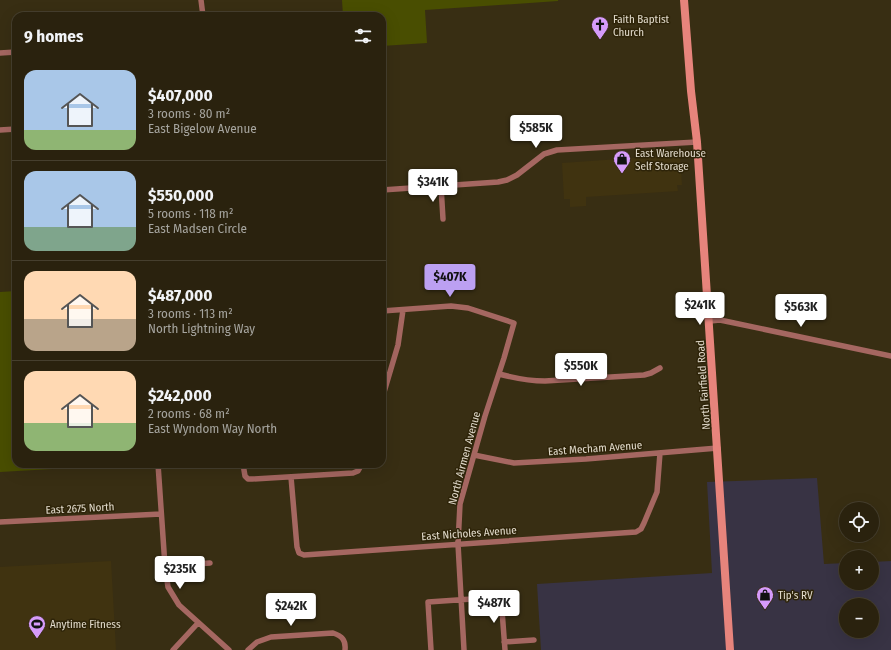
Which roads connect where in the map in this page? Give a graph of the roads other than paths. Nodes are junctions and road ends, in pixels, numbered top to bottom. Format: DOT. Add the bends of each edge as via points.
graph roads {
  1 [pos="202,0"];
  2 [pos="684,0"];
  3 [pos="203,12"];
  4 [pos="12,52"];
  5 [pos="0,53"];
  6 [pos="12,129"];
  7 [pos="0,130"];
  8 [pos="697,142"];
  9 [pos="441,186"];
  10 [pos="386,190"];
  11 [pos="443,219"];
  12 [pos="403,310"];
  13 [pos="386,311"];
  14 [pos="710,320"];
  15 [pos="891,356"];
  16 [pos="660,368"];
  17 [pos="499,374"];
  18 [pos="386,386"];
  19 [pos="718,448"];
  20 [pos="660,454"];
  21 [pos="474,455"];
  22 [pos="158,468"];
  23 [pos="244,468"];
  24 [pos="360,468"];
  25 [pos="292,477"];
  26 [pos="161,514"];
  27 [pos="0,522"];
  28 [pos="458,544"];
  29 [pos="210,563"];
  30 [pos="165,566"];
  31 [pos="461,600"];
  32 [pos="198,623"];
  33 [pos="534,640"];
  34 [pos="504,642"];
  35 [pos="173,650"];
  36 [pos="229,650"];
  37 [pos="248,650"];
  38 [pos="345,650"];
  39 [pos="431,650"];
  40 [pos="464,650"];
  41 [pos="505,650"];
  42 [pos="730,650"];
  1 -- 3 [label="street"];
  2 -- 8 [label="main road, North Fairfield Road"];
  4 -- 5 [label="street"];
  6 -- 7 [label="street"];
  8 -- 9 [label="street" via="557,150 544,154 507,180"];
  8 -- 14 [label="main road, North Fairfield Road"];
  9 -- 10 [label="street"];
  9 -- 11 [label="street"];
  12 -- 13 [label="street"];
  12 -- 17 [label="street, North Airmen Avenue" via="451,306 468,308 514,323"];
  12 -- 18 [label="street" via="398,345"];
  14 -- 15 [label="street"];
  14 -- 19 [label="main road, North Fairfield Road"];
  16 -- 17 [label="street" via="644,375 545,381 518,379"];
  17 -- 21 [label="street, North Airmen Avenue"];
  19 -- 20 [label="street, East Mecham Avenue"];
  19 -- 42 [label="main road, North Fairfield Road"];
  20 -- 21 [label="street, East Mecham Avenue" via="514,463"];
  20 -- 28 [label="street, East Nicholes Avenue" via="657,492 640,529 636,532"];
  21 -- 28 [label="street, North Airmen Avenue" via="460,504"];
  22 -- 26 [label="street"];
  23 -- 25 [label="street" via="248,479"];
  24 -- 25 [label="street" via="353,473"];
  25 -- 28 [label="street, East Nicholes Avenue" via="297,547 304,555"];
  26 -- 27 [label="street, East 2675 North"];
  26 -- 30 [label="street"];
  28 -- 31 [label="street, North Airmen Avenue"];
  29 -- 30 [label="street"];
  30 -- 32 [label="street" via="168,587 178,605"];
  31 -- 34 [label="street" via="500,597"];
  31 -- 39 [label="street" via="428,602"];
  31 -- 40 [label="street, North Airmen Avenue"];
  32 -- 35 [label="street"];
  32 -- 36 [label="street"];
  33 -- 34 [label="street"];
  34 -- 41 [label="street"];
  37 -- 38 [label="street" via="257,642 271,637 333,633 341,635"];
}
